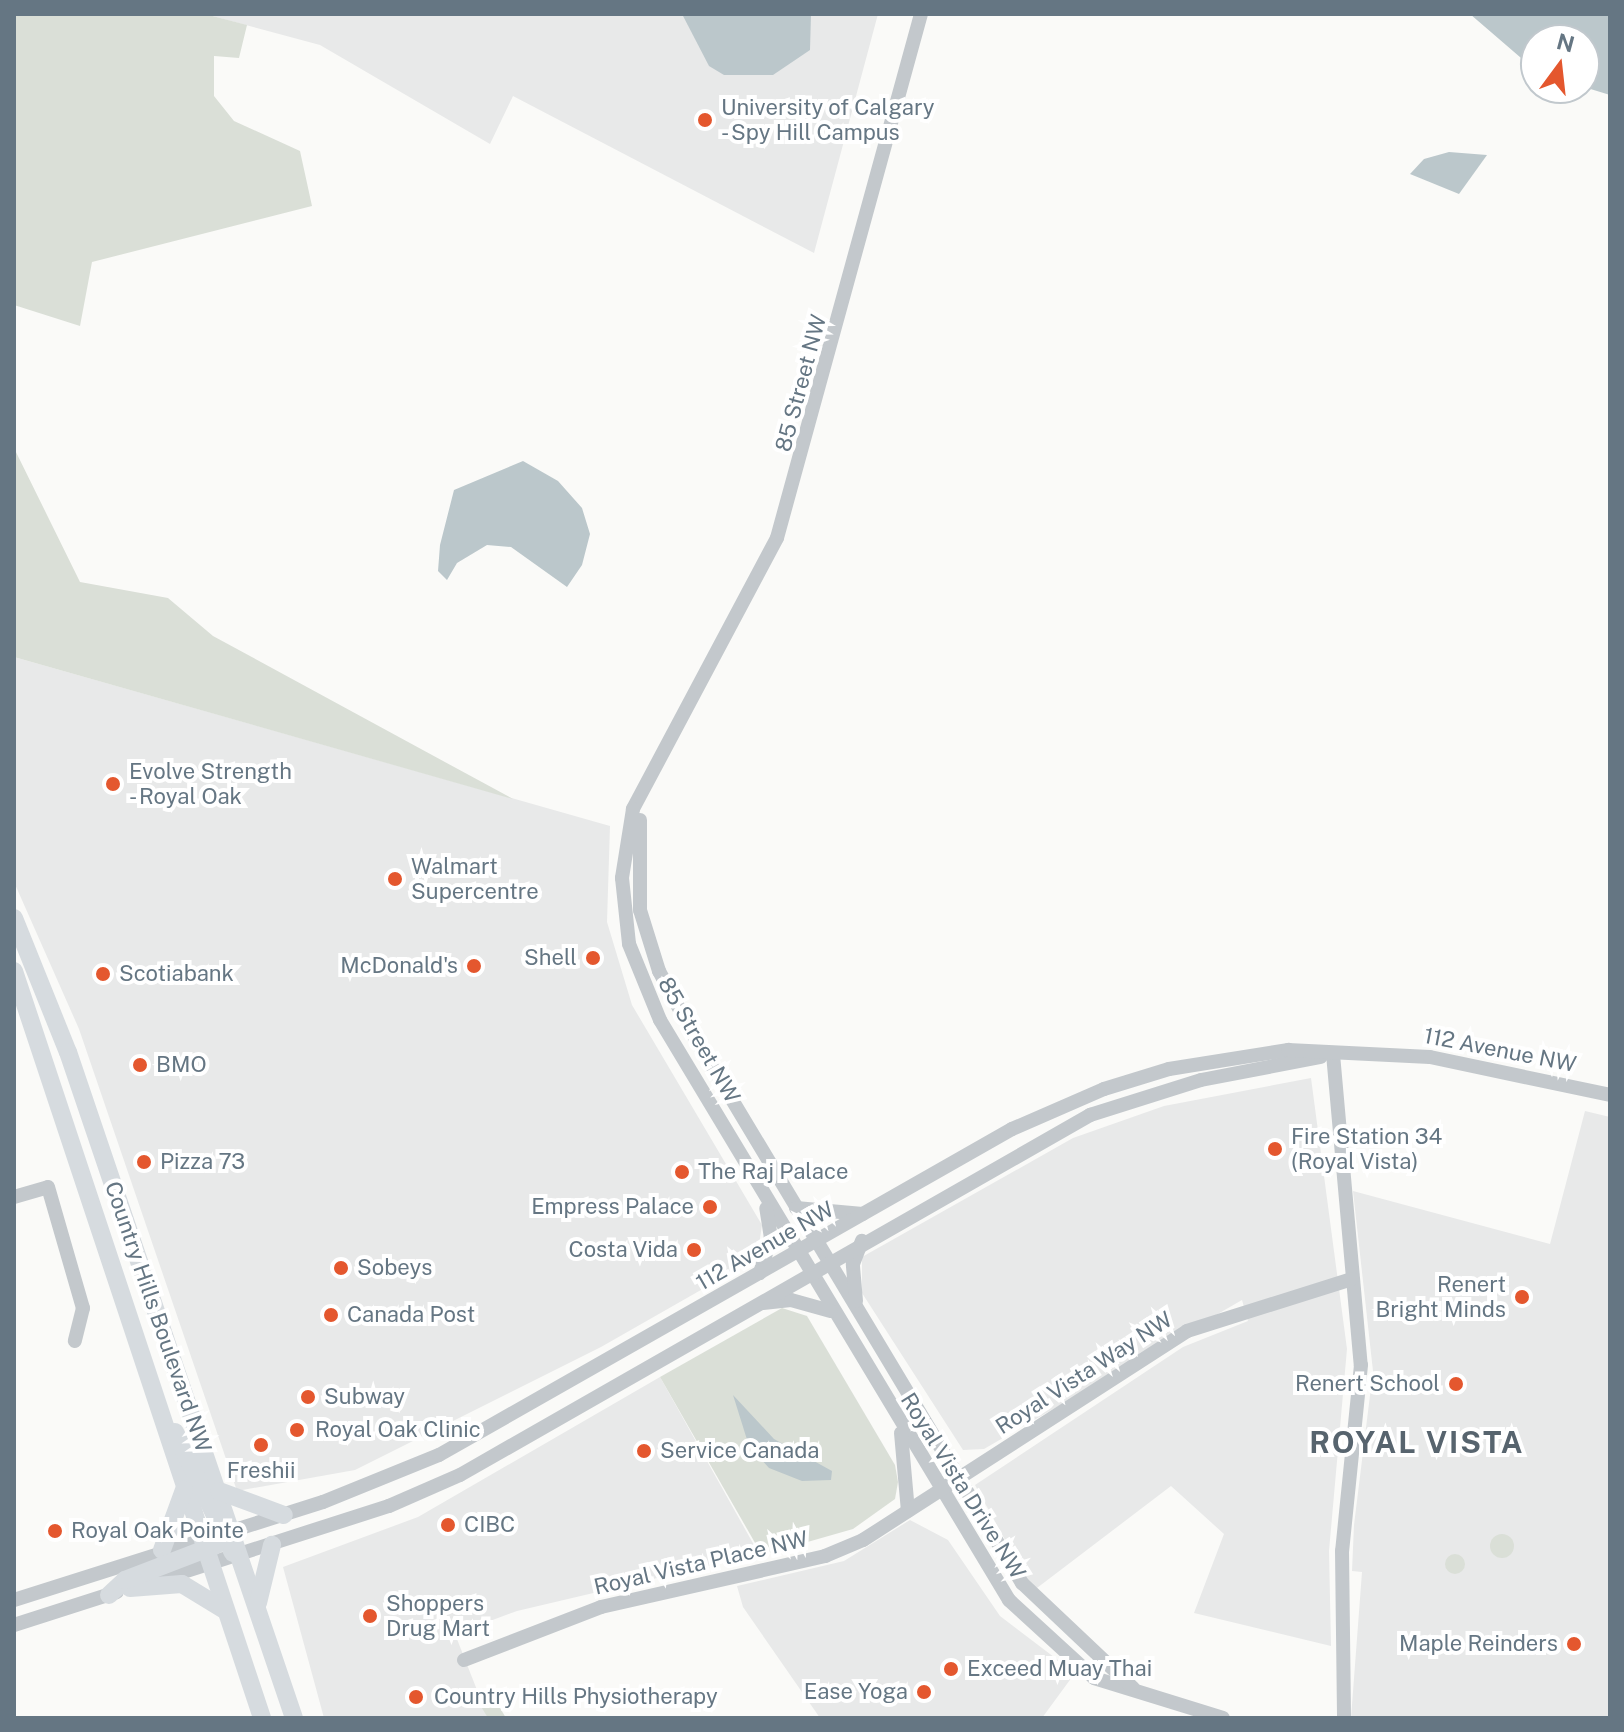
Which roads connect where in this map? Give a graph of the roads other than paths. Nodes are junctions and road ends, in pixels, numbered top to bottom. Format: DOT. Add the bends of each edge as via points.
graph roads {
  1 [pos="921,14"];
  2 [pos="668,743"];
  3 [pos="14,918"];
  4 [pos="14,971"];
  5 [pos="1333,1054"];
  6 [pos="1610,1095"];
  7 [pos="14,1197"];
  8 [pos="767,1203"];
  9 [pos="796,1208"];
  10 [pos="863,1214"];
  11 [pos="862,1241"];
  12 [pos="817,1242"];
  13 [pos="798,1253"];
  14 [pos="829,1261"];
  15 [pos="809,1272"];
  16 [pos="760,1273"];
  17 [pos="1352,1279"];
  18 [pos="755,1304"];
  19 [pos="857,1309"];
  20 [pos="831,1311"];
  21 [pos="75,1341"];
  22 [pos="166,1421"];
  23 [pos="900,1428"];
  24 [pos="958,1482"];
  25 [pos="184,1490"];
  26 [pos="219,1491"];
  27 [pos="939,1492"];
  28 [pos="908,1511"];
  29 [pos="284,1515"];
  30 [pos="215,1543"];
  31 [pos="272,1545"];
  32 [pos="162,1550"];
  33 [pos="240,1555"];
  34 [pos="130,1588"];
  35 [pos="109,1595"];
  36 [pos="14,1600"];
  37 [pos="257,1606"];
  38 [pos="225,1610"];
  39 [pos="14,1625"];
  40 [pos="464,1660"];
  41 [pos="1139,1693"];
  42 [pos="262,1718"];
  43 [pos="294,1718"];
  44 [pos="1223,1718"];
  45 [pos="1344,1718"];
  1 -- 2 [label="street, 85 Street NW" via="777,538"];
  2 -- 8 [label="street, 85 Street NW" via="641,789 628,831 622,878 629,944 646,996"];
  2 -- 9 [label="street, 85 Street NW" via="636,847 649,944 673,1000"];
  3 -- 26 [label="main road, Country Hills Boulevard NW" via="68,1052"];
  4 -- 22 [label="main road, Country Hills Boulevard NW"];
  5 -- 6 [label="street, 112 Avenue NW" via="1481,1064"];
  5 -- 10 [label="street, 112 Avenue NW" via="1244,1054 1104,1089 1012,1129"];
  5 -- 11 [label="street, 112 Avenue NW" via="1201,1080 1100,1111"];
  5 -- 17 [label="street"];
  7 -- 21 [label="street" via="48,1187 83,1308"];
  8 -- 13 [label="street, 85 Street NW"];
  8 -- 16 [label="street" via="771,1238"];
  9 -- 10 [label="street"];
  9 -- 12 [label="street, 85 Street NW"];
  10 -- 12 [label="street, 112 Avenue NW"];
  11 -- 14 [label="street, 112 Avenue NW"];
  11 -- 19 [label="street" via="853,1266"];
  12 -- 13 [label="street, 112 Avenue NW"];
  12 -- 14 [label="street, Royal Vista Drive NW"];
  13 -- 15 [label="street, Royal Vista Drive NW"];
  13 -- 16 [label="street, 112 Avenue NW"];
  14 -- 15 [label="street, 112 Avenue NW"];
  14 -- 19 [label="street, Royal Vista Drive NW"];
  15 -- 18 [label="street, 112 Avenue NW"];
  15 -- 20 [label="street, Royal Vista Drive NW"];
  16 -- 29 [label="street, 112 Avenue NW" via="463,1443"];
  17 -- 24 [label="street, Royal Vista Way NW" via="1187,1331"];
  17 -- 45 [label="street" via="1361,1407 1342,1551"];
  18 -- 20 [label="street" via="791,1300"];
  18 -- 31 [label="street, 112 Avenue NW" via="460,1475"];
  19 -- 24 [label="street, Royal Vista Drive NW"];
  20 -- 23 [label="street, Royal Vista Drive NW"];
  22 -- 25 [label="main road, Country Hills Boulevard NW"];
  22 -- 30 [label="main road" via="183,1440"];
  23 -- 27 [label="street, Royal Vista Drive NW"];
  23 -- 28 [label="street"];
  24 -- 27 [label="street, Royal Vista Way NW"];
  24 -- 41 [label="street, Royal Vista Drive NW" via="1037,1602"];
  25 -- 30 [label="main road, Country Hills Boulevard NW"];
  25 -- 32 [label="main road"];
  26 -- 29 [label="main road"];
  26 -- 30 [label="main road, Country Hills Boulevard NW"];
  27 -- 28 [label="street, Royal Vista Place NW"];
  27 -- 41 [label="street, Royal Vista Drive NW" via="1029,1623 1094,1678"];
  28 -- 40 [label="street, Royal Vista Place NW" via="825,1556 601,1607"];
  29 -- 30 [label="street, 112 Avenue NW"];
  30 -- 32 [label="street"];
  30 -- 33 [label="main road"];
  30 -- 34 [label="street"];
  30 -- 35 [label="main road" via="125,1580"];
  30 -- 38 [label="main road, Country Hills Boulevard NW"];
  31 -- 33 [label="street, 112 Avenue NW"];
  31 -- 37 [label="main road"];
  32 -- 36 [label="street"];
  33 -- 37 [label="main road"];
  34 -- 35 [label="street"];
  34 -- 38 [label="main road" via="182,1584"];
  35 -- 39 [label="street"];
  37 -- 43 [label="main road"];
  38 -- 42 [label="main road, Country Hills Boulevard NW"];
  41 -- 44 [label="street, Royal Vista Drive NW"];
}
